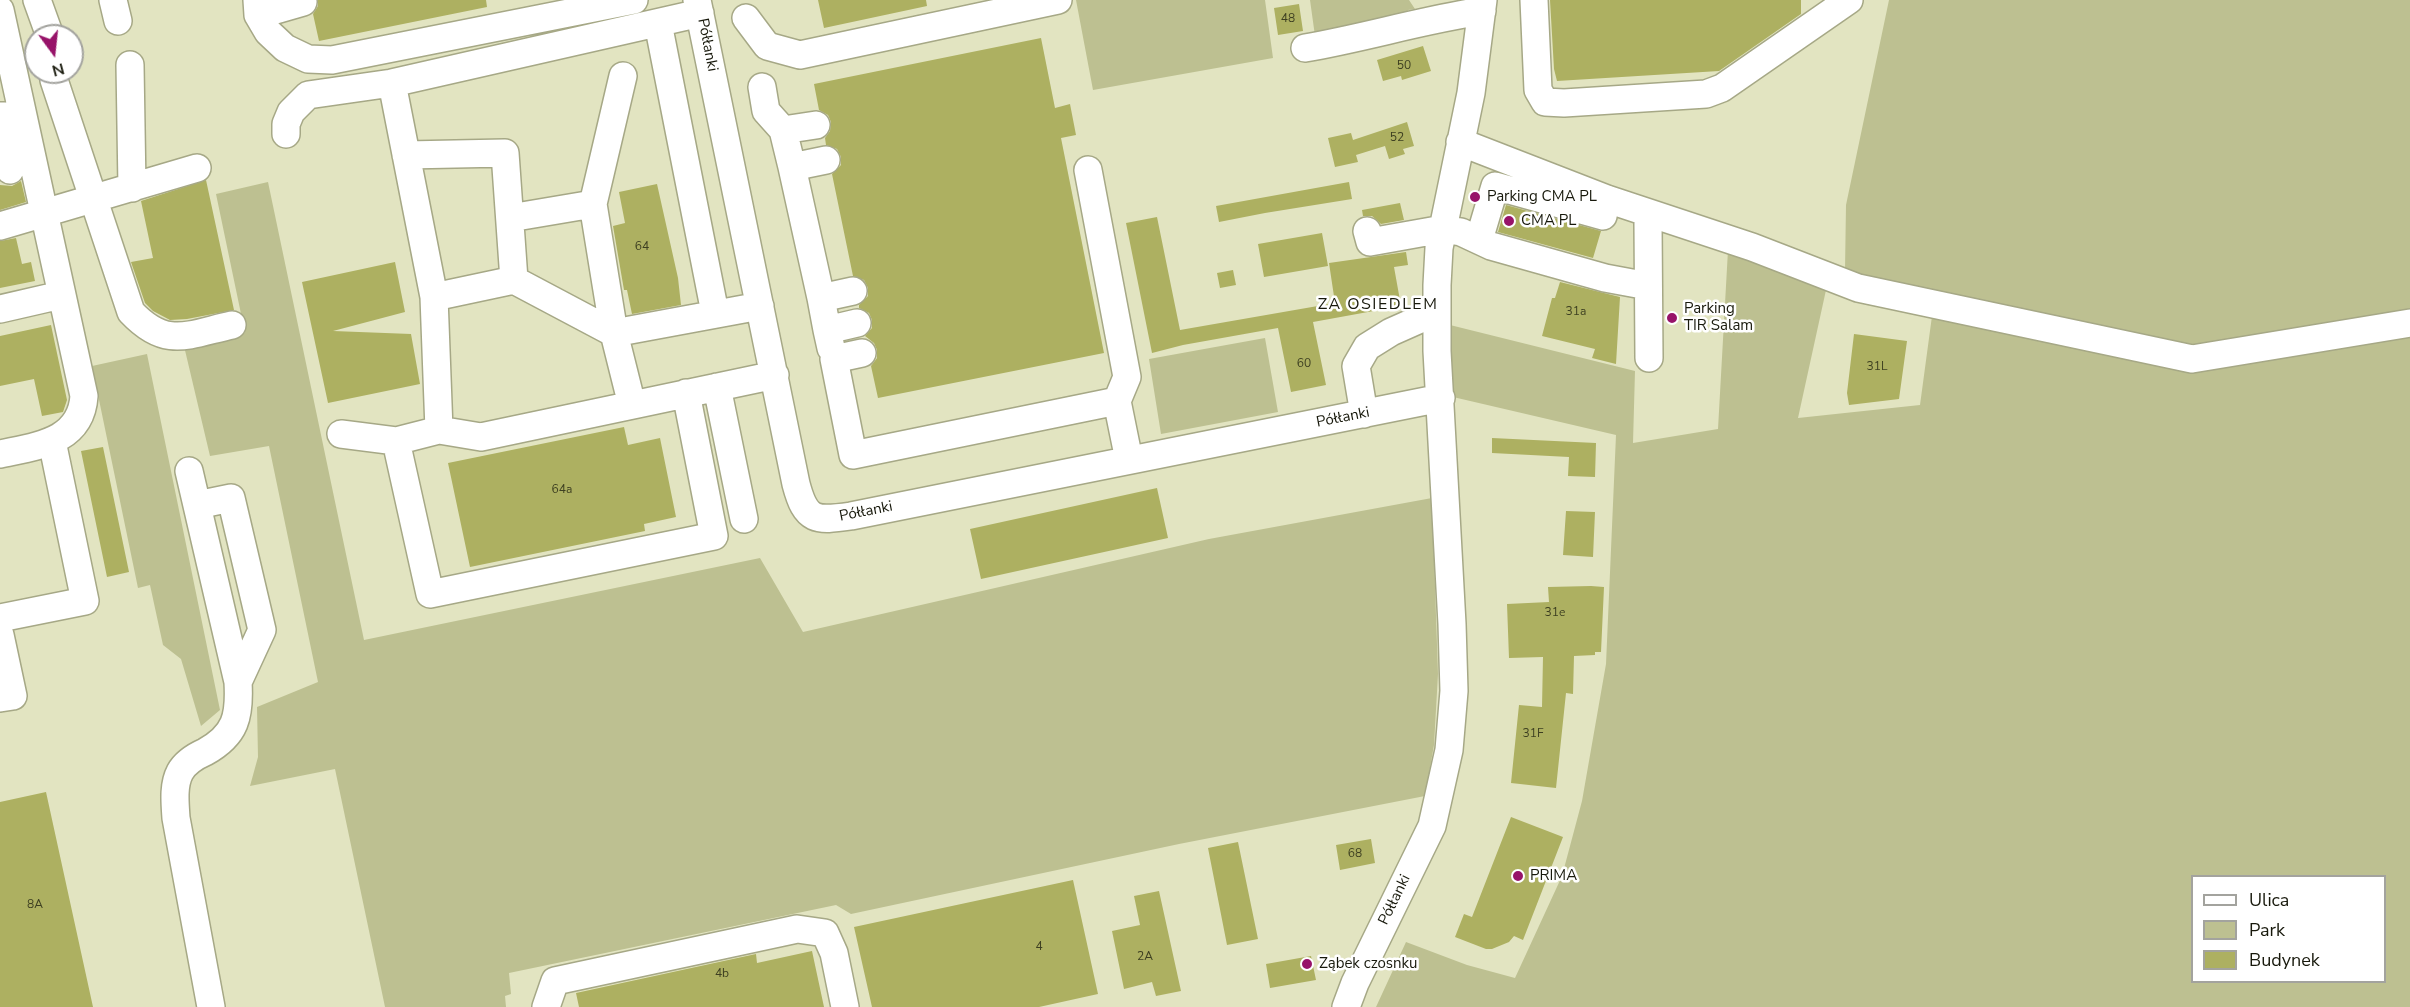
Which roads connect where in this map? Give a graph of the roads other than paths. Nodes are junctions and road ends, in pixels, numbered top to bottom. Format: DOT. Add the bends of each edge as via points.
graph roads {
  1 [pos="37,0"];
  2 [pos="634,0"];
  3 [pos="1058,0"];
  4 [pos="1534,0"];
  5 [pos="1849,0"];
  6 [pos="303,2"];
  7 [pos="1483,5"];
  8 [pos="257,7"];
  9 [pos="745,9"];
  10 [pos="0,10"];
  11 [pos="1425,10"];
  12 [pos="700,14"];
  13 [pos="658,23"];
  14 [pos="46,24"];
  15 [pos="1305,48"];
  16 [pos="130,64"];
  17 [pos="623,76"];
  18 [pos="392,83"];
  19 [pos="55,84"];
  20 [pos="762,87"];
  21 [pos="0,116"];
  22 [pos="816,125"];
  23 [pos="783,130"];
  24 [pos="286,134"];
  25 [pos="1460,142"];
  26 [pos="406,155"];
  27 [pos="826,160"];
  28 [pos="792,167"];
  29 [pos="197,168"];
  30 [pos="10,170"];
  31 [pos="1088,170"];
  32 [pos="132,188"];
  33 [pos="1606,199"];
  34 [pos="92,200"];
  35 [pos="593,204"];
  36 [pos="44,214"];
  37 [pos="1650,214"];
  38 [pos="510,218"];
  39 [pos="0,226"];
  40 [pos="1443,229"];
  41 [pos="1367,231"];
  42 [pos="1479,240"];
  43 [pos="514,280"];
  44 [pos="1648,286"];
  45 [pos="852,291"];
  46 [pos="61,295"];
  47 [pos="434,297"];
  48 [pos="821,298"];
  49 [pos="760,306"];
  50 [pos="0,309"];
  51 [pos="1436,312"];
  52 [pos="715,313"];
  53 [pos="857,323"];
  54 [pos="2410,323"];
  55 [pos="232,325"];
  56 [pos="1397,329"];
  57 [pos="827,330"];
  58 [pos="614,333"];
  59 [pos="1437,351"];
  60 [pos="862,354"];
  61 [pos="1649,358"];
  62 [pos="834,359"];
  63 [pos="775,375"];
  64 [pos="717,387"];
  65 [pos="686,393"];
  66 [pos="1441,398"];
  67 [pos="1117,401"];
  68 [pos="632,405"];
  69 [pos="1364,414"];
  70 [pos="439,430"];
  71 [pos="340,434"];
  72 [pos="52,441"];
  73 [pos="396,441"];
  74 [pos="0,454"];
  75 [pos="1130,460"];
  76 [pos="189,471"];
  77 [pos="744,519"];
  78 [pos="0,618"];
  79 [pos="0,635"];
  80 [pos="0,698"];
  81 [pos="211,1007"];
  82 [pos="546,1007"];
  83 [pos="845,1007"];
  84 [pos="1346,1007"];
  1 -- 14 [label="street"];
  2 -- 8 [label="street" via="332,60 308,59 285,48 268,32"];
  3 -- 9 [label="street" via="800,55 767,46"];
  4 -- 5 [label="street" via="1538,90 1545,102 1564,103 1706,94 1722,88"];
  6 -- 8 [label="street"];
  7 -- 11 [label="street"];
  7 -- 25 [label="street, Półłanki"];
  9 -- 12 [label="street"];
  10 -- 36 [label="street"];
  11 -- 15 [label="street" via="1388,31"];
  12 -- 13 [label="street"];
  12 -- 49 [label="street, Półłanki"];
  13 -- 18 [label="street"];
  13 -- 52 [label="street"];
  16 -- 32 [label="street"];
  17 -- 35 [label="street"];
  18 -- 24 [label="street" via="308,95 291,112"];
  18 -- 26 [label="street"];
  19 -- 34 [label="street"];
  20 -- 23 [label="street" via="766,111"];
  21 -- 30 [label="street" via="5,116"];
  22 -- 23 [label="street"];
  23 -- 28 [label="street"];
  25 -- 33 [label="street"];
  25 -- 40 [label="street, Półłanki"];
  26 -- 38 [label="street" via="505,153"];
  26 -- 47 [label="street"];
  27 -- 28 [label="street"];
  28 -- 48 [label="street"];
  29 -- 32 [label="street"];
  31 -- 67 [label="street" via="1127,377"];
  32 -- 34 [label="street"];
  33 -- 37 [label="street"];
  33 -- 42 [label="street" via="1603,216 1495,186"];
  34 -- 36 [label="street"];
  34 -- 55 [label="street" via="131,312 141,323 178,338"];
  35 -- 38 [label="street"];
  35 -- 58 [label="street"];
  36 -- 39 [label="street"];
  36 -- 46 [label="street"];
  37 -- 44 [label="street"];
  37 -- 54 [label="street" via="1752,247 1858,288 2192,359"];
  38 -- 43 [label="street"];
  40 -- 41 [label="street" via="1370,242"];
  40 -- 42 [label="street"];
  40 -- 51 [label="street, Półłanki"];
  42 -- 44 [label="street" via="1605,278"];
  43 -- 47 [label="street"];
  43 -- 58 [label="street"];
  44 -- 61 [label="street"];
  45 -- 48 [label="street"];
  46 -- 50 [label="street"];
  46 -- 72 [label="street" via="84,396 83,411 73,426"];
  47 -- 70 [label="street"];
  48 -- 57 [label="street"];
  49 -- 52 [label="street"];
  49 -- 63 [label="street, Półłanki"];
  51 -- 56 [label="street"];
  51 -- 59 [label="street, Półłanki"];
  52 -- 58 [label="street"];
  53 -- 57 [label="street"];
  56 -- 59 [label="street"];
  56 -- 69 [label="street" via="1367,347 1356,366"];
  57 -- 62 [label="street"];
  58 -- 68 [label="street"];
  59 -- 66 [label="street, Półłanki"];
  60 -- 62 [label="street"];
  62 -- 67 [label="street" via="853,455"];
  63 -- 64 [label="street"];
  63 -- 75 [label="street, Półłanki" via="799,496 805,510 815,518 851,516"];
  64 -- 65 [label="street"];
  64 -- 77 [label="street"];
  65 -- 68 [label="street"];
  65 -- 73 [label="street" via="714,537 430,594"];
  66 -- 69 [label="street, Półłanki"];
  66 -- 84 [label="street, Półłanki" via="1454,691 1449,750 1432,826 1354,983"];
  67 -- 75 [label="street"];
  68 -- 70 [label="street" via="481,437"];
  69 -- 75 [label="street, Półłanki"];
  70 -- 73 [label="street"];
  71 -- 73 [label="street"];
  72 -- 74 [label="street"];
  72 -- 78 [label="street" via="85,601"];
  76 -- 81 [label="street" via="238,682 239,705 233,729 180,772 174,795"];
  79 -- 80 [label="street" via="14,696"];
  82 -- 83 [label="street" via="555,981 797,930 825,933 834,953"];
}
